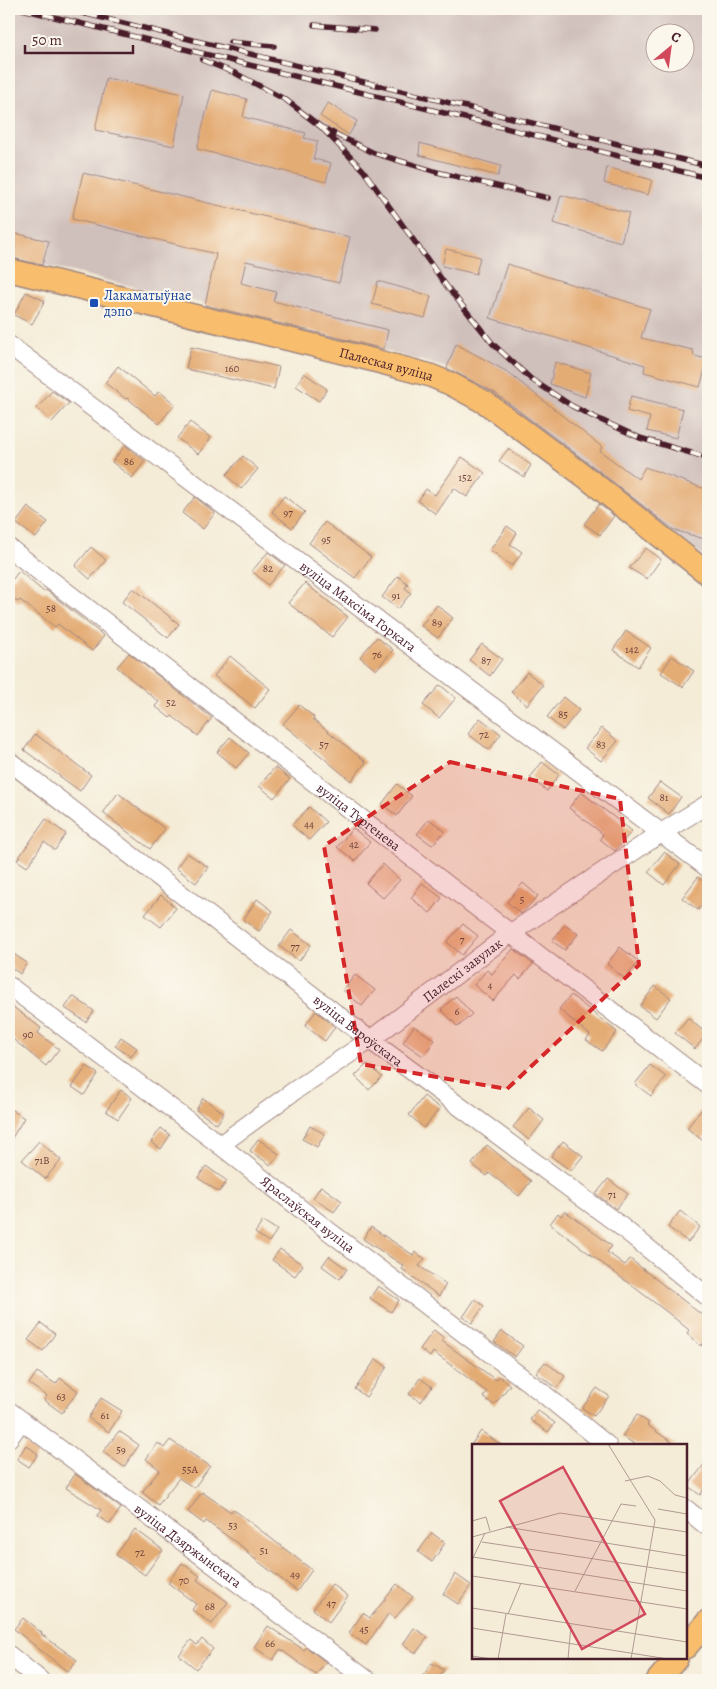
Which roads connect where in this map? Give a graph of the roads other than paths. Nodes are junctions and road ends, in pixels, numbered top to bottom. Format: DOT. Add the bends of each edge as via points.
graph roads {
  1 [pos="9,270"];
  2 [pos="9,345"];
  3 [pos="9,548"];
  4 [pos="708,574"];
  5 [pos="9,761"];
  6 [pos="708,804"];
  7 [pos="661,833"];
  8 [pos="708,868"];
  9 [pos="511,933"];
  10 [pos="9,986"];
  11 [pos="370,1040"];
  12 [pos="708,1085"];
  13 [pos="220,1144"];
  14 [pos="708,1297"];
  15 [pos="15,1416"];
  16 [pos="9,1438"];
  17 [pos="606,1444"];
  18 [pos="687,1510"];
  19 [pos="708,1527"];
  20 [pos="708,1621"];
  21 [pos="687,1647"];
  22 [pos="9,1656"];
  23 [pos="676,1659"];
  24 [pos="40,1680"];
  25 [pos="367,1680"];
  26 [pos="658,1680"];
  1 -- 4 [label="main road, Палеская вуліца" via="355,356 451,384 486,404 587,478"];
  2 -- 7 [label="street, вуліца Максіма Горкага"];
  3 -- 9 [label="street, вуліца Тургенева"];
  5 -- 11 [label="street, вуліца Вароўскага"];
  6 -- 7 [label="street, Палескі завулак"];
  7 -- 8 [label="street, вуліца Максіма Горкага"];
  7 -- 9 [label="street, Палескі завулак"];
  9 -- 11 [label="street, Палескі завулак"];
  9 -- 12 [label="street, вуліца Тургенева"];
  10 -- 13 [label="street, Яраслаўская вуліца"];
  11 -- 13 [label="street, Палескі завулак"];
  11 -- 14 [label="street, вуліца Вароўскага" via="618,1224"];
  13 -- 17 [label="street, Яраслаўская вуліца"];
  15 -- 16 [label="street"];
  15 -- 25 [label="street, вуліца Дзяржынскага"];
  18 -- 19 [label="street"];
  20 -- 21 [label="main road"];
  22 -- 24 [label="street"];
  23 -- 26 [label="main road"];
}
